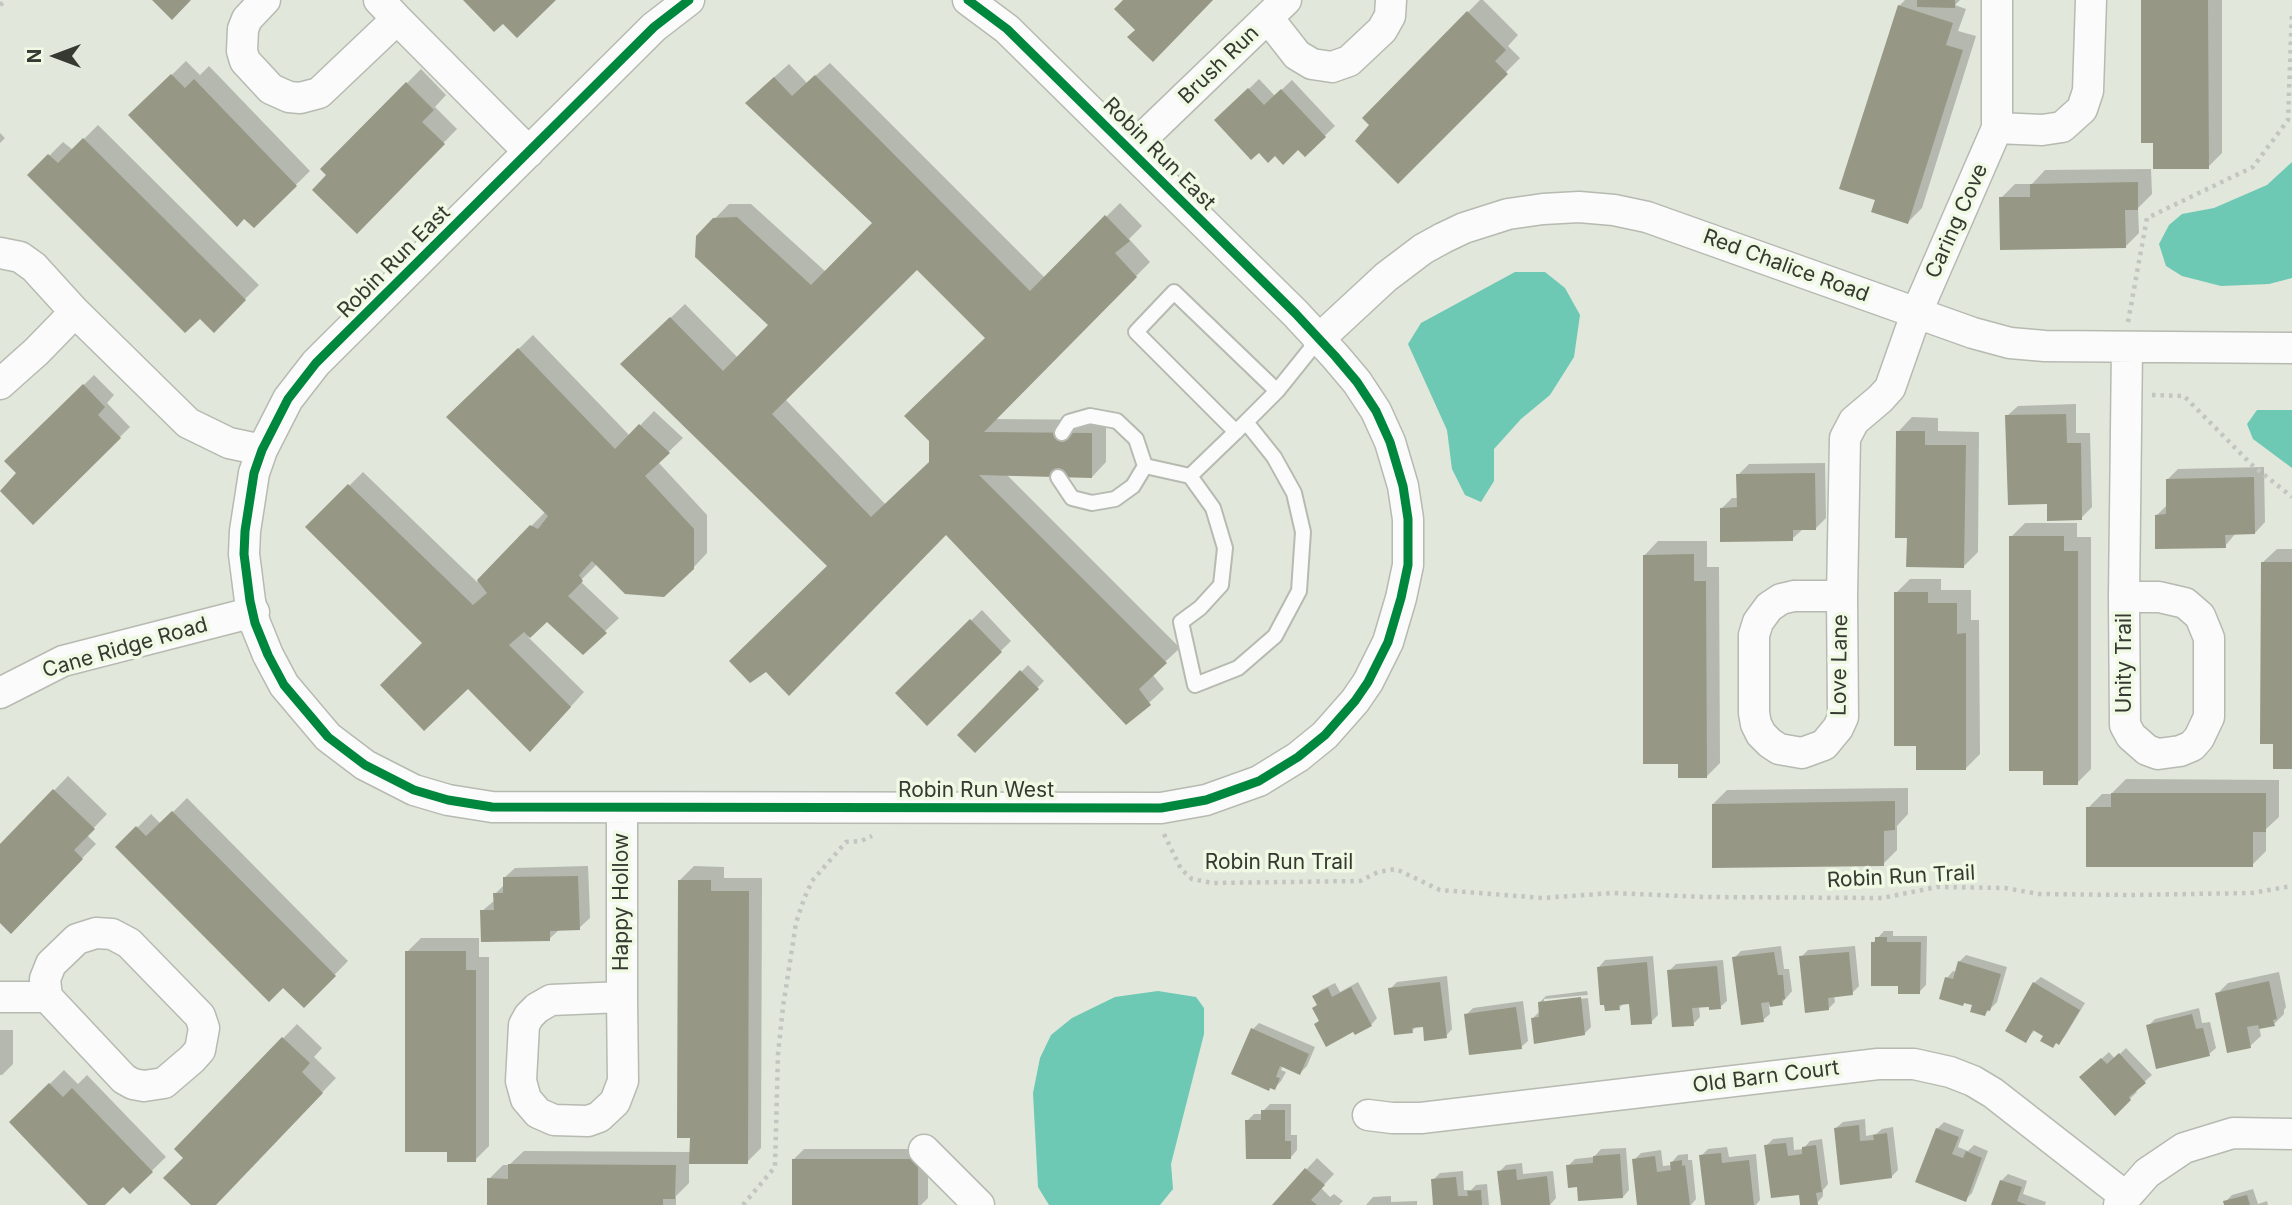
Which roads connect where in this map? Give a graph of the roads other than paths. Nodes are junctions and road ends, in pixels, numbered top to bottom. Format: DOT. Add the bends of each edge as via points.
graph roads {
  1 [pos="265,0"];
  2 [pos="689,0"];
  3 [pos="968,0"];
  4 [pos="1391,0"];
  5 [pos="1997,0"];
  6 [pos="2091,0"];
  7 [pos="1277,9"];
  8 [pos="388,10"];
  9 [pos="1997,128"];
  10 [pos="1130,150"];
  11 [pos="529,152"];
  12 [pos="0,254"];
  13 [pos="75,312"];
  14 [pos="1916,314"];
  15 [pos="1318,340"];
  16 [pos="2126,342"];
  17 [pos="2292,348"];
  18 [pos="0,384"];
  19 [pos="1277,391"];
  20 [pos="1241,427"];
  21 [pos="1062,433"];
  22 [pos="262,450"];
  23 [pos="1145,466"];
  24 [pos="1190,476"];
  25 [pos="1058,477"];
  26 [pos="1842,596"];
  27 [pos="2124,597"];
  28 [pos="254,612"];
  29 [pos="0,693"];
  30 [pos="622,808"];
  31 [pos="0,997"];
  32 [pos="47,997"];
  33 [pos="622,997"];
  34 [pos="1368,1115"];
  35 [pos="2292,1134"];
  36 [pos="924,1150"];
  37 [pos="2122,1201"];
  38 [pos="979,1205"];
  1 -- 8 [label="street" via="247,19 242,51 245,61 271,89 289,97 319,93"];
  2 -- 11 [label="street, Robin Run East" via="654,27"];
  3 -- 10 [label="street, Robin Run East" via="1007,29"];
  4 -- 7 [label="street, Brush Run" via="1390,16 1382,30 1349,61 1332,66 1312,64 1297,55"];
  5 -- 9 [label="street, Caring Cove"];
  6 -- 9 [label="street" via="2088,91 2078,115 2056,129"];
  7 -- 10 [label="street, Brush Run"];
  8 -- 11 [label="street"];
  9 -- 14 [label="street, Caring Cove"];
  10 -- 15 [label="street, Robin Run East"];
  11 -- 22 [label="street, Robin Run East" via="316,363 288,399"];
  12 -- 13 [label="street" via="20,257 34,267"];
  13 -- 18 [label="street"];
  13 -- 22 [label="street" via="188,423 229,443"];
  14 -- 15 [label="street, Red Chalice Road" via="1647,217 1614,210 1555,208 1486,220 1432,244 1386,277"];
  14 -- 16 [label="street, Red Chalice Road" via="2010,343"];
  14 -- 26 [label="street, Love Lane" via="1890,388 1854,421 1845,438"];
  15 -- 19 [label="lane"];
  15 -- 30 [label="street, Robin Run West" via="1357,382 1390,442 1408,519 1408,565 1396,620 1368,682 1325,735 1289,764 1228,794 1161,808"];
  16 -- 17 [label="street, Red Chalice Road"];
  16 -- 27 [label="street, Unity Trail"];
  19 -- 20 [label="lane"];
  19 -- 20 [label="lane" via="1174,292 1136,332"];
  20 -- 24 [label="lane"];
  20 -- 24 [label="lane" via="1274,457 1294,494 1303,532 1299,591 1275,636 1238,668 1195,685 1181,622 1221,585 1225,548 1213,508"];
  21 -- 23 [label="lane" via="1069,422 1090,416 1117,421 1136,439"];
  22 -- 28 [label="street, Robin Run East" via="245,531 246,578"];
  23 -- 24 [label="lane"];
  23 -- 25 [label="lane" via="1133,486 1115,499 1092,503 1072,498"];
  26 -- 26 [label="street, Love Lane" via="1786,597 1769,607 1758,622 1754,635 1756,724 1779,749 1801,753 1824,745 1843,717"];
  27 -- 27 [label="street, Unity Trail" via="2125,725 2147,750 2158,754 2180,751 2199,738 2209,717 2209,638 2200,616 2185,604 2159,597"];
  28 -- 29 [label="street, Cane Ridge Road" via="63,661"];
  28 -- 30 [label="street, Robin Run West" via="268,655 299,704 337,744 394,782 437,797 492,807"];
  30 -- 33 [label="street, Happy Hollow"];
  31 -- 32 [label="street"];
  32 -- 32 [label="street" via="133,1084 150,1087 164,1083 192,1059 204,1039 197,1012 129,943 112,934 82,936 54,960 45,979"];
  33 -- 33 [label="street, Happy Hollow" via="623,1081 615,1102 588,1121 554,1120 537,1113 526,1099 521,1081 524,1025 529,1016 551,1000"];
  34 -- 37 [label="street, Old Barn Court" via="1421,1118 1878,1064 1914,1064 1951,1072 1993,1093"];
  35 -- 37 [label="street" via="2233,1133 2201,1141 2161,1162"];
  36 -- 38 [label="street"];
}
